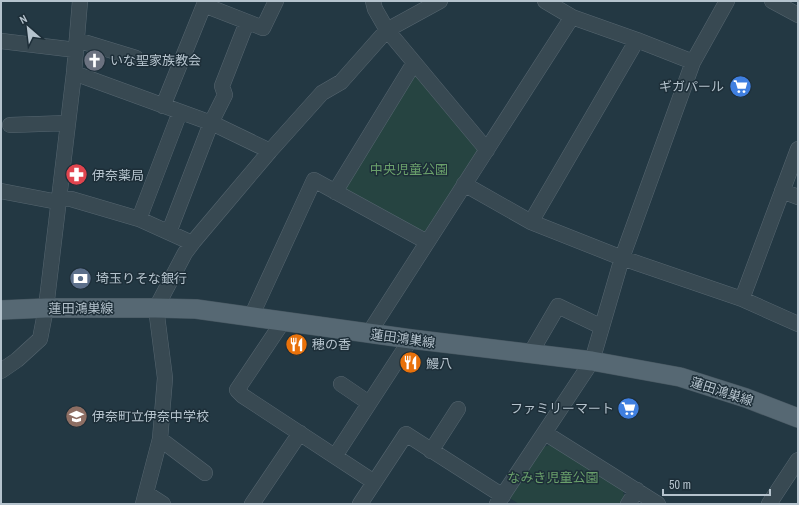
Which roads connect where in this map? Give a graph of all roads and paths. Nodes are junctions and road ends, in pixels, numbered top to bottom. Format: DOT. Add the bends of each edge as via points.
graph roads {
  1 [pos="80,1"];
  2 [pos="276,1"];
  3 [pos="373,1"];
  4 [pos="440,1"];
  5 [pos="545,1"];
  6 [pos="726,1"];
  7 [pos="772,1"];
  8 [pos="798,15"];
  9 [pos="572,17"];
  10 [pos="247,22"];
  11 [pos="387,30"];
  12 [pos="637,40"];
  13 [pos="1,41"];
  14 [pos="77,45"];
  15 [pos="136,58"];
  16 [pos="693,62"];
  17 [pos="414,63"];
  18 [pos="74,73"];
  19 [pos="163,106"];
  20 [pos="180,112"];
  21 [pos="68,123"];
  22 [pos="211,123"];
  23 [pos="10,125"];
  24 [pos="798,149"];
  25 [pos="487,150"];
  26 [pos="270,151"];
  27 [pos="464,184"];
  28 [pos="782,191"];
  29 [pos="1,192"];
  30 [pos="335,192"];
  31 [pos="798,197"];
  32 [pos="59,200"];
  33 [pos="139,219"];
  34 [pos="531,222"];
  35 [pos="169,232"];
  36 [pos="427,242"];
  37 [pos="192,244"];
  38 [pos="622,258"];
  39 [pos="742,299"];
  40 [pos="46,308"];
  41 [pos="156,308"];
  42 [pos="1,310"];
  43 [pos="251,317"];
  44 [pos="284,320"];
  45 [pos="798,324"];
  46 [pos="602,326"];
  47 [pos="369,333"];
  48 [pos="411,339"];
  49 [pos="530,354"];
  50 [pos="592,361"];
  51 [pos="1,371"];
  52 [pos="341,384"];
  53 [pos="369,403"];
  54 [pos="458,409"];
  55 [pos="798,418"];
  56 [pos="300,433"];
  57 [pos="545,433"];
  58 [pos="160,439"];
  59 [pos="431,451"];
  60 [pos="335,456"];
  61 [pos="798,460"];
  62 [pos="205,473"];
  63 [pos="374,482"];
  64 [pos="637,490"];
  65 [pos="144,498"];
  66 [pos="500,500"];
  67 [pos="163,504"];
  68 [pos="252,504"];
  69 [pos="360,504"];
  70 [pos="628,504"];
  71 [pos="658,504"];
  72 [pos="769,504"];
  1 -- 14 [label="street"];
  2 -- 10 [label="street" via="263,28"];
  3 -- 11 [label="street"];
  4 -- 11 [label="street"];
  5 -- 9 [label="street"];
  6 -- 16 [label="street"];
  7 -- 8 [label="street"];
  9 -- 12 [label="street"];
  9 -- 25 [label="street"];
  10 -- 19 [label="street" via="204,5"];
  10 -- 22 [label="street" via="222,86 225,95"];
  11 -- 17 [label="street"];
  11 -- 26 [label="street" via="341,82 322,93"];
  12 -- 16 [label="street"];
  12 -- 34 [label="street"];
  13 -- 14 [label="street"];
  14 -- 15 [label="street"];
  14 -- 18 [label="street"];
  16 -- 38 [label="street"];
  17 -- 25 [label="street"];
  17 -- 30 [label="street"];
  18 -- 19 [label="street"];
  18 -- 21 [label="street"];
  19 -- 20 [label="street"];
  20 -- 22 [label="street"];
  20 -- 33 [label="street"];
  21 -- 23 [label="street"];
  21 -- 32 [label="street"];
  22 -- 26 [label="street"];
  22 -- 35 [label="street"];
  24 -- 28 [label="street"];
  25 -- 27 [label="street"];
  26 -- 37 [label="street"];
  27 -- 34 [label="street"];
  27 -- 36 [label="street"];
  28 -- 31 [label="street"];
  28 -- 39 [label="street"];
  29 -- 32 [label="street"];
  30 -- 36 [label="street"];
  30 -- 43 [label="street" via="314,180"];
  32 -- 33 [label="street" via="71,199"];
  32 -- 40 [label="street"];
  33 -- 35 [label="street"];
  34 -- 38 [label="street"];
  35 -- 37 [label="street"];
  36 -- 47 [label="street"];
  37 -- 41 [label="street"];
  38 -- 39 [label="street"];
  38 -- 46 [label="street"];
  39 -- 45 [label="street"];
  40 -- 41 [label="main road, 蓮田鴻巣線"];
  40 -- 42 [label="main road, 蓮田鴻巣線"];
  40 -- 51 [label="street" via="40,339"];
  41 -- 43 [label="main road, 蓮田鴻巣線" via="196,309"];
  41 -- 58 [label="street" via="165,378"];
  43 -- 44 [label="main road, 蓮田鴻巣線"];
  44 -- 47 [label="main road, 蓮田鴻巣線"];
  44 -- 56 [label="street" via="237,390"];
  46 -- 49 [label="street" via="558,306"];
  46 -- 50 [label="street"];
  47 -- 48 [label="main road, 蓮田鴻巣線"];
  48 -- 49 [label="main road, 蓮田鴻巣線"];
  48 -- 53 [label="street"];
  49 -- 50 [label="main road, 蓮田鴻巣線"];
  50 -- 55 [label="main road, 蓮田鴻巣線" via="680,377"];
  50 -- 57 [label="street"];
  52 -- 53 [label="street"];
  53 -- 60 [label="street"];
  54 -- 59 [label="street"];
  56 -- 60 [label="street"];
  56 -- 68 [label="street"];
  57 -- 64 [label="street"];
  57 -- 66 [label="street"];
  58 -- 62 [label="street"];
  58 -- 65 [label="street"];
  59 -- 63 [label="street" via="406,434"];
  59 -- 66 [label="street"];
  60 -- 63 [label="street"];
  61 -- 72 [label="street"];
  63 -- 69 [label="street"];
  64 -- 70 [label="street"];
  64 -- 71 [label="street"];
  65 -- 67 [label="street"];
}
